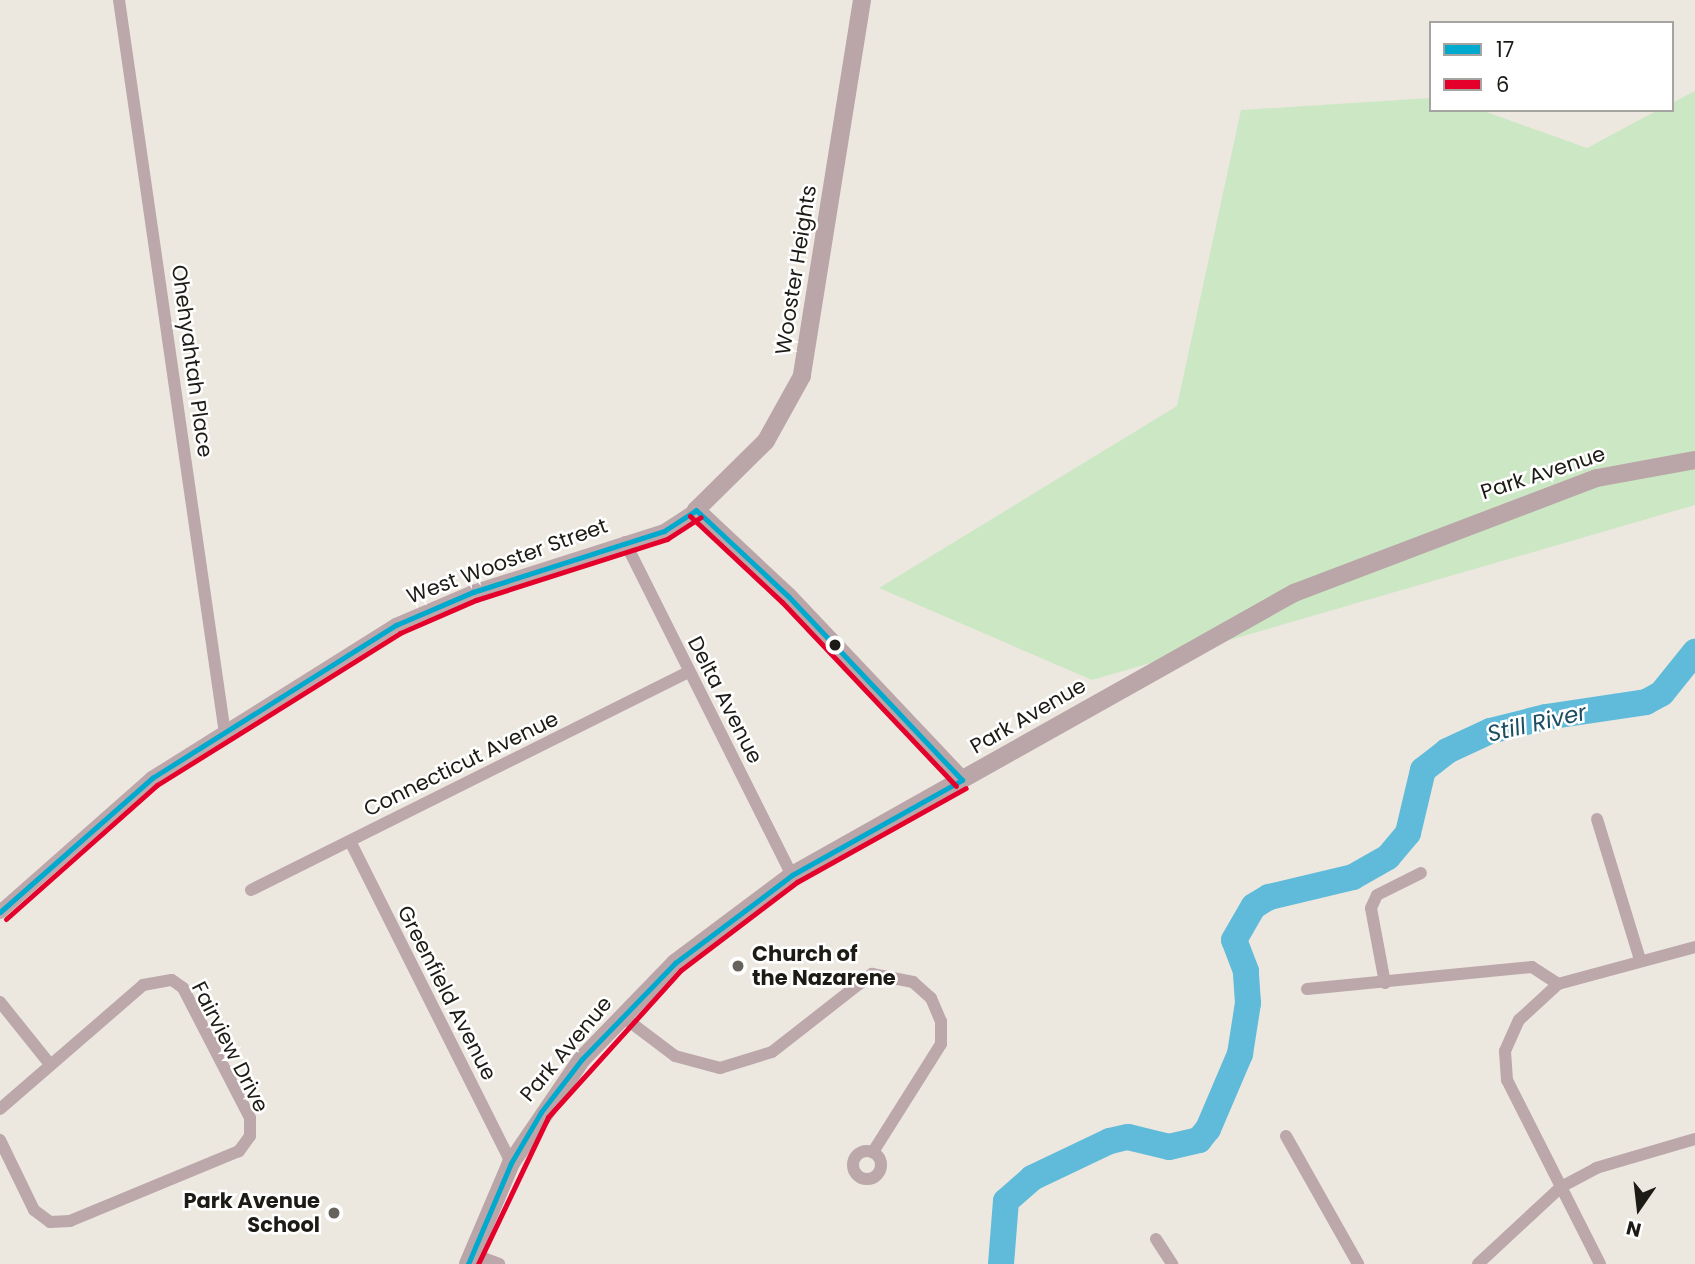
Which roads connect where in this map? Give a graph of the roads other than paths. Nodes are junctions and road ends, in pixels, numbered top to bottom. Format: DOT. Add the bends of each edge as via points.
graph roads {
  1 [pos="119,0"];
  2 [pos="862,0"];
  3 [pos="1695,460"];
  4 [pos="696,510"];
  5 [pos="625,542"];
  6 [pos="689,672"];
  7 [pos="224,727"];
  8 [pos="962,780"];
  9 [pos="1597,819"];
  10 [pos="350,841"];
  11 [pos="1421,873"];
  12 [pos="792,875"];
  13 [pos="251,890"];
  14 [pos="0,912"];
  15 [pos="1695,947"];
  16 [pos="1640,960"];
  17 [pos="1385,983"];
  18 [pos="1558,984"];
  19 [pos="1307,989"];
  20 [pos="0,1002"];
  21 [pos="622,1016"];
  22 [pos="48,1062"];
  23 [pos="0,1108"];
  24 [pos="1286,1136"];
  25 [pos="1695,1139"];
  26 [pos="0,1140"];
  27 [pos="873,1152"];
  28 [pos="511,1163"];
  29 [pos="1561,1187"];
  30 [pos="1156,1239"];
  31 [pos="470,1259"];
  32 [pos="499,1264"];
  33 [pos="1172,1264"];
  34 [pos="1358,1264"];
  35 [pos="1478,1264"];
  36 [pos="1600,1264"];
  1 -- 7 [label="street, Ohehyahtah Place"];
  2 -- 4 [label="main road, Wooster Heights" via="802,376 766,441"];
  3 -- 8 [label="main road, Park Avenue" via="1597,478 1346,570 1245,619"];
  4 -- 5 [label="street, West Wooster Street" via="664,531"];
  4 -- 8 [label="main road" via="788,596"];
  5 -- 6 [label="street, Delta Avenue"];
  5 -- 7 [label="street, West Wooster Street" via="473,592 396,625"];
  6 -- 10 [label="street, Connecticut Avenue"];
  6 -- 12 [label="street, Delta Avenue"];
  7 -- 14 [label="street, West Wooster Street" via="152,778"];
  8 -- 12 [label="main road, Park Avenue"];
  9 -- 16 [label="street"];
  10 -- 13 [label="street, Connecticut Avenue"];
  10 -- 28 [label="street, Greenfield Avenue"];
  11 -- 17 [label="street" via="1377,895 1371,908"];
  12 -- 21 [label="main road, Park Avenue" via="736,912"];
  15 -- 16 [label="street"];
  16 -- 18 [label="street"];
  17 -- 18 [label="street" via="1532,967"];
  17 -- 19 [label="street"];
  18 -- 29 [label="street" via="1519,1020 1505,1051 1507,1080"];
  20 -- 22 [label="street"];
  21 -- 27 [label="street" via="675,1056 720,1068 772,1052 872,974 913,982 936,1009 940,1044"];
  21 -- 28 [label="main road, Park Avenue" via="541,1112"];
  22 -- 23 [label="street, Fairview Drive"];
  22 -- 26 [label="street, Fairview Drive" via="83,1042 143,985 172,980 183,988 244,1106 250,1136 239,1151 70,1220 50,1222 34,1210"];
  24 -- 34 [label="street"];
  25 -- 29 [label="street" via="1596,1168"];
  28 -- 31 [label="main road, Park Avenue"];
  29 -- 35 [label="street"];
  29 -- 36 [label="street"];
  30 -- 33 [label="street"];
  31 -- 32 [label="street"];
}
